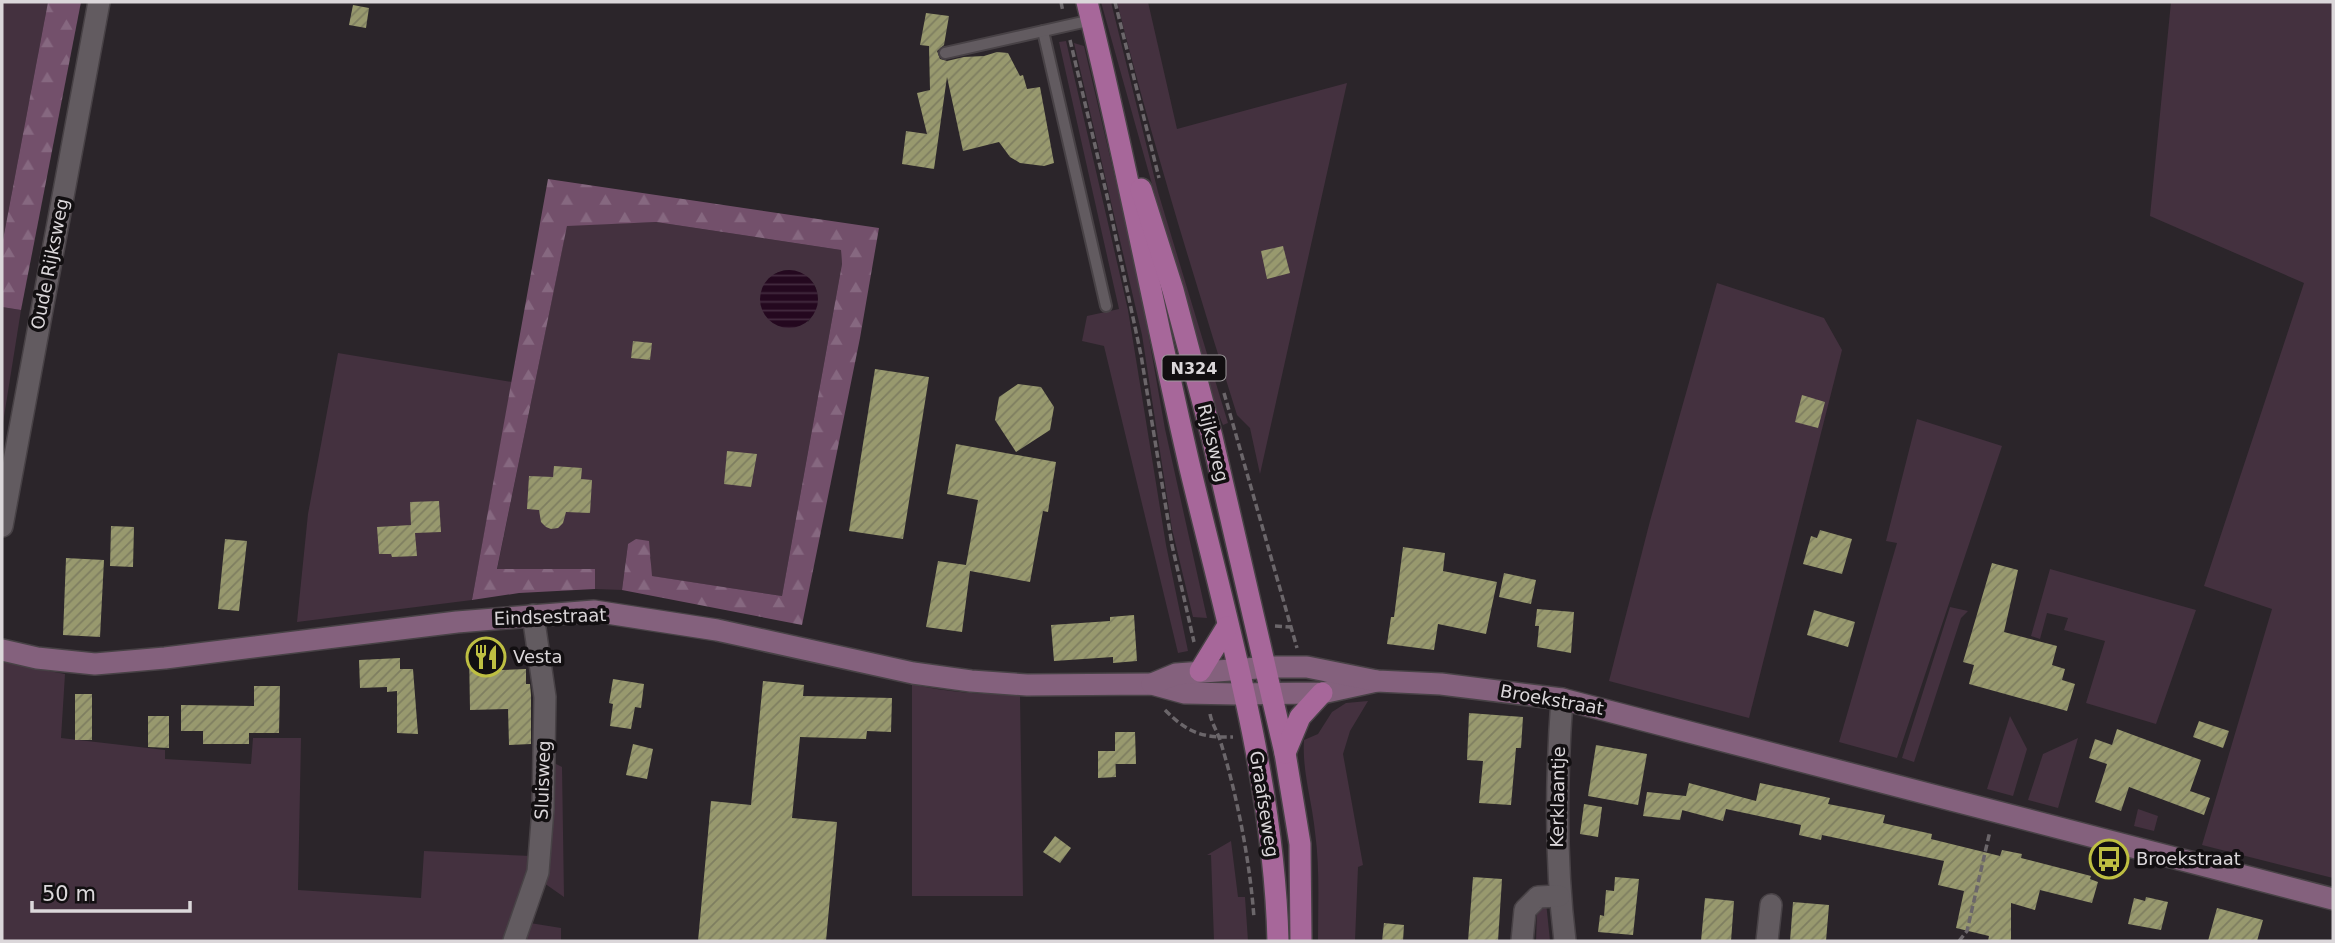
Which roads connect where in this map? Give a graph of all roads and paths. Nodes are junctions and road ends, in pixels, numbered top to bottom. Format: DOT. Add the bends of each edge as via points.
graph roads {
  1 [pos="99,2"];
  2 [pos="1061,2"];
  3 [pos="1089,11"];
  4 [pos="1066,25"];
  5 [pos="1043,31"];
  6 [pos="944,53"];
  7 [pos="1105,74"];
  8 [pos="1105,306"];
  9 [pos="2,526"];
  10 [pos="533,615"];
  11 [pos="1227,626"];
  12 [pos="1191,628"];
  13 [pos="2,650"];
  14 [pos="1266,667"];
  15 [pos="1237,669"];
  16 [pos="1200,671"];
  17 [pos="1377,681"];
  18 [pos="1145,684"];
  19 [pos="1322,693"];
  20 [pos="1243,694"];
  21 [pos="1272,694"];
  22 [pos="1562,699"];
  23 [pos="1285,753"];
  24 [pos="1995,812"];
  25 [pos="1559,896"];
  26 [pos="2333,899"];
  27 [pos="1771,905"];
  28 [pos="1254,928"];
  29 [pos="514,941"];
  30 [pos="1278,941"];
  31 [pos="1301,941"];
  32 [pos="1522,941"];
  33 [pos="1565,941"];
  34 [pos="1768,941"];
  35 [pos="1959,941"];
  1 -- 9 [label="street, Oude Rijksweg"];
  2 -- 4 [label="path"];
  3 -- 4 [label="lane"];
  3 -- 7 [label="main road, Rijksweg / N324"];
  4 -- 5 [label="lane"];
  4 -- 12 [label="path" via="1141,355 1162,492"];
  5 -- 6 [label="lane"];
  5 -- 8 [label="lane"];
  7 -- 11 [label="main road, Rijksweg / N324"];
  7 -- 14 [label="main road, Rijksweg / N324" via="1176,304"];
  10 -- 13 [label="street, Eindsestraat" via="95,664"];
  10 -- 18 [label="street, Eindsestraat" via="594,611 643,617 971,681"];
  10 -- 29 [label="street, Sluisweg" via="545,697 543,810 538,872"];
  11 -- 15 [label="main road, Rijksweg / N324"];
  11 -- 16 [label="main road"];
  14 -- 15 [label="street, Eindsestraat"];
  14 -- 17 [label="street, Broekstraat" via="1315,668"];
  14 -- 21 [label="main road, Rijksweg / N324"];
  15 -- 16 [label="street, Eindsestraat"];
  15 -- 20 [label="main road, Graafseweg / N324"];
  16 -- 18 [label="street, Eindsestraat"];
  17 -- 19 [label="street, Broekstraat"];
  17 -- 22 [label="street, Broekstraat"];
  18 -- 20 [label="street, Eindsestraat" via="1185,693"];
  18 -- 28 [label="path, Graafseweg" via="1180,725 1219,737 1252,889"];
  19 -- 21 [label="street, Broekstraat"];
  19 -- 23 [label="main road" via="1300,717"];
  20 -- 21 [label="street, Eindsestraat"];
  20 -- 30 [label="main road, Graafseweg / N324" via="1270,828"];
  21 -- 23 [label="main road, Graafseweg / N324"];
  22 -- 24 [label="street, Broekstraat"];
  22 -- 25 [label="street, Kerklaantje" via="1556,830"];
  23 -- 31 [label="main road, Graafseweg / N324" via="1300,844"];
  24 -- 26 [label="street, Broekstraat"];
  24 -- 35 [label="path" via="1967,931"];
  25 -- 32 [label="street" via="1538,897 1525,910"];
  25 -- 33 [label="street, Kerklaantje"];
  27 -- 34 [label="street"];
}
